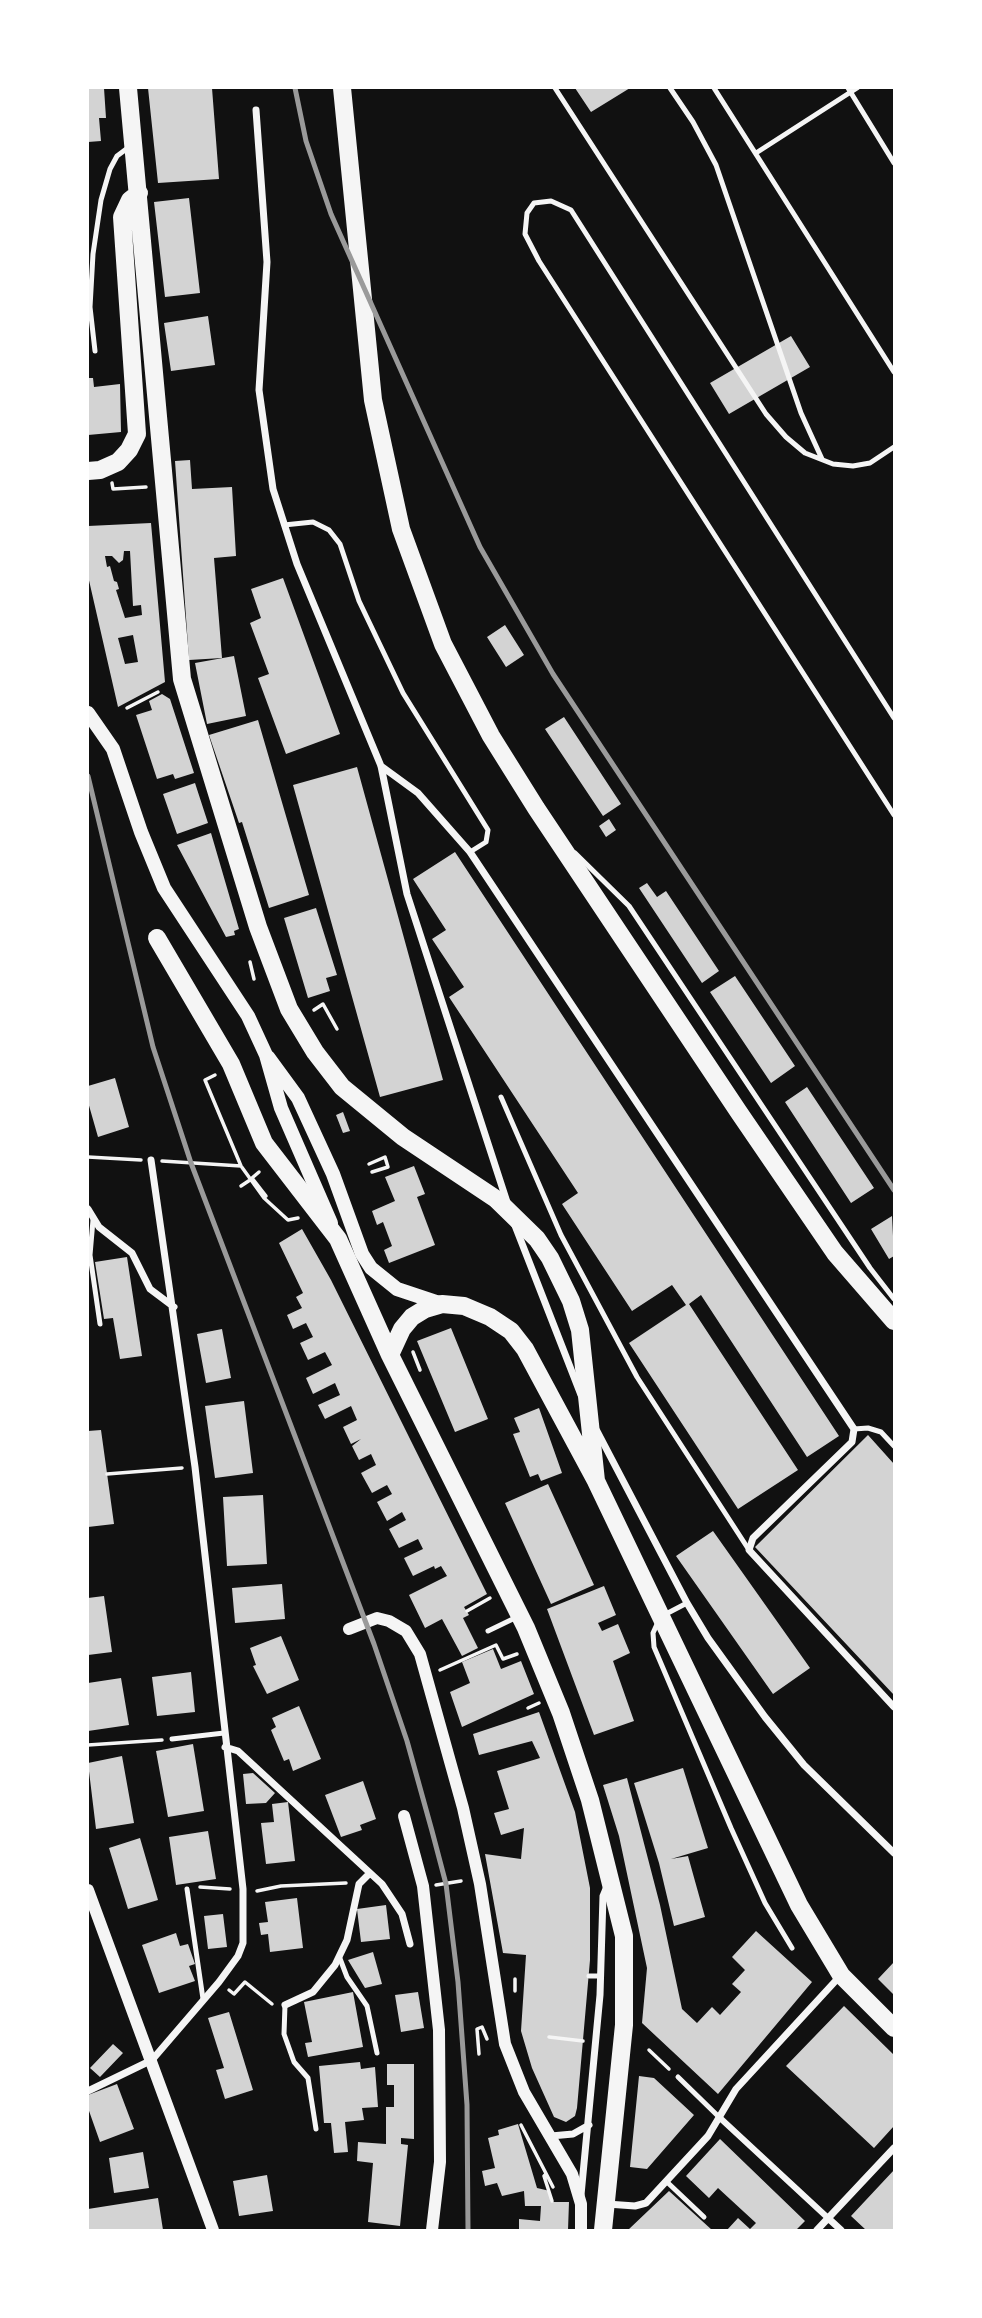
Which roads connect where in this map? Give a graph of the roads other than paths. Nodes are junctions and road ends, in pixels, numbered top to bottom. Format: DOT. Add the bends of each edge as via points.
graph roads {
  1 [pos="128,88"];
  2 [pos="342,88"];
  3 [pos="555,88"];
  4 [pos="670,88"];
  5 [pos="714,88"];
  6 [pos="857,88"];
  7 [pos="849,90"];
  8 [pos="256,110"];
  9 [pos="134,143"];
  10 [pos="756,153"];
  11 [pos="894,163"];
  12 [pos="139,193"];
  13 [pos="95,351"];
  14 [pos="894,372"];
  15 [pos="894,447"];
  16 [pos="822,459"];
  17 [pos="88,471"];
  18 [pos="284,525"];
  19 [pos="88,713"];
  20 [pos="894,718"];
  21 [pos="381,765"];
  22 [pos="894,815"];
  23 [pos="553,834"];
  24 [pos="470,852"];
  25 [pos="158,938"];
  26 [pos="266,1055"];
  27 [pos="501,1097"];
  28 [pos="151,1160"];
  29 [pos="88,1209"];
  30 [pos="93,1220"];
  31 [pos="338,1239"];
  32 [pos="894,1298"];
  33 [pos="442,1304"];
  34 [pos="174,1307"];
  35 [pos="894,1321"];
  36 [pos="100,1324"];
  37 [pos="390,1355"];
  38 [pos="854,1429"];
  39 [pos="894,1446"];
  40 [pos="596,1481"];
  41 [pos="749,1549"];
  42 [pos="687,1603"];
  43 [pos="520,1616"];
  44 [pos="349,1629"];
  45 [pos="488,1631"];
  46 [pos="894,1707"];
  47 [pos="224,1732"];
  48 [pos="172,1739"];
  49 [pos="225,1747"];
  50 [pos="404,1816"];
  51 [pos="894,1853"];
  52 [pos="370,1873"];
  53 [pos="610,1877"];
  54 [pos="187,1889"];
  55 [pos="88,1890"];
  56 [pos="410,1944"];
  57 [pos="792,1948"];
  58 [pos="339,1956"];
  59 [pos="841,1975"];
  60 [pos="589,1976"];
  61 [pos="601,1976"];
  62 [pos="203,1999"];
  63 [pos="285,2005"];
  64 [pos="894,2028"];
  65 [pos="377,2053"];
  66 [pos="152,2060"];
  67 [pos="678,2077"];
  68 [pos="88,2091"];
  69 [pos="719,2117"];
  70 [pos="589,2125"];
  71 [pos="316,2129"];
  72 [pos="551,2136"];
  73 [pos="894,2148"];
  74 [pos="667,2182"];
  75 [pos="581,2204"];
  76 [pos="606,2204"];
  77 [pos="704,2217"];
  78 [pos="828,2218"];
  79 [pos="213,2231"];
  80 [pos="432,2231"];
  81 [pos="581,2231"];
  82 [pos="603,2231"];
  83 [pos="817,2231"];
  84 [pos="841,2231"];
  1 -- 9 [label="main road"];
  2 -- 23 [label="main road" via="373,400 401,528 443,644 491,736"];
  3 -- 16 [label="lane" via="766,414 805,453"];
  4 -- 16 [label="lane" via="716,165 801,413"];
  5 -- 10 [label="lane"];
  6 -- 7 [label="lane"];
  7 -- 10 [label="lane"];
  7 -- 11 [label="lane"];
  8 -- 18 [label="street" via="267,262 259,390 265,450"];
  9 -- 12 [label="main road"];
  9 -- 13 [label="lane" via="117,156 101,200 91,293"];
  10 -- 14 [label="lane"];
  12 -- 17 [label="main road" via="122,217 137,434 118,462"];
  12 -- 40 [label="main road" via="186,698 268,957 289,1009 324,1065 378,1119 496,1199 550,1258 580,1330"];
  15 -- 16 [label="lane" via="870,463 853,466"];
  18 -- 21 [label="street"];
  18 -- 24 [label="lane" via="313,522 329,530 340,544 359,601 403,693 488,830 486,842"];
  19 -- 26 [label="main road" via="113,749 164,888 248,1016"];
  20 -- 22 [label="lane" via="570,211 551,201 534,203 527,213 525,234 539,261"];
  21 -- 24 [label="street" via="418,793"];
  21 -- 42 [label="street" via="407,894 525,1257 592,1422"];
  23 -- 32 [label="lane" via="629,906"];
  23 -- 35 [label="main road" via="813,1223"];
  24 -- 38 [label="street"];
  25 -- 31 [label="main road" via="231,1064 264,1143"];
  26 -- 31 [label="main road" via="281,1108"];
  26 -- 33 [label="main road" via="298,1098 371,1268 397,1289"];
  27 -- 41 [label="lane" via="561,1235 631,1365"];
  28 -- 34 [label="street"];
  29 -- 30 [label="street"];
  30 -- 34 [label="street" via="132,1253 150,1289"];
  30 -- 36 [label="lane" via="90,1255"];
  31 -- 37 [label="main road"];
  33 -- 37 [label="main road" via="412,1317"];
  33 -- 40 [label="main road" via="464,1306 511,1331"];
  34 -- 47 [label="street"];
  37 -- 43 [label="main road"];
  38 -- 39 [label="lane" via="881,1432"];
  38 -- 41 [label="street" via="852,1442 753,1538"];
  40 -- 59 [label="main road" via="799,1905"];
  41 -- 46 [label="street"];
  42 -- 51 [label="street" via="796,1756"];
  42 -- 57 [label="lane" via="663,1615 653,1633 654,1647 731,1829"];
  43 -- 45 [label="lane"];
  43 -- 53 [label="main road" via="561,1713"];
  44 -- 72 [label="street" via="371,1620 389,1621 406,1631 420,1654 480,1884 505,2044 524,2092"];
  47 -- 48 [label="lane"];
  47 -- 49 [label="street"];
  49 -- 52 [label="street" via="238,1751"];
  49 -- 62 [label="street" via="243,1889 243,1943 229,1969"];
  50 -- 80 [label="street" via="423,1886 439,2031 440,2162"];
  52 -- 56 [label="street" via="390,1892"];
  52 -- 58 [label="street" via="359,1884"];
  53 -- 61 [label="street" via="603,1896"];
  53 -- 76 [label="main road" via="624,1936 624,2000"];
  54 -- 62 [label="lane"];
  55 -- 66 [label="street"];
  58 -- 63 [label="street" via="323,1983"];
  58 -- 65 [label="lane" via="367,2006"];
  59 -- 64 [label="main road"];
  59 -- 69 [label="street" via="736,2089"];
  60 -- 61 [label="lane"];
  61 -- 70 [label="street"];
  62 -- 66 [label="street"];
  63 -- 71 [label="lane" via="284,2034 294,2062 308,2078"];
  66 -- 68 [label="street"];
  66 -- 79 [label="street"];
  67 -- 69 [label="lane"];
  69 -- 74 [label="street"];
  69 -- 78 [label="street"];
  70 -- 72 [label="street" via="573,2134"];
  70 -- 75 [label="street"];
  72 -- 75 [label="street" via="572,2174"];
  73 -- 78 [label="street"];
  74 -- 76 [label="street" via="646,2203 635,2207"];
  74 -- 77 [label="lane"];
  75 -- 81 [label="street"];
  76 -- 82 [label="main road"];
  78 -- 83 [label="street"];
  78 -- 84 [label="street"];
}
